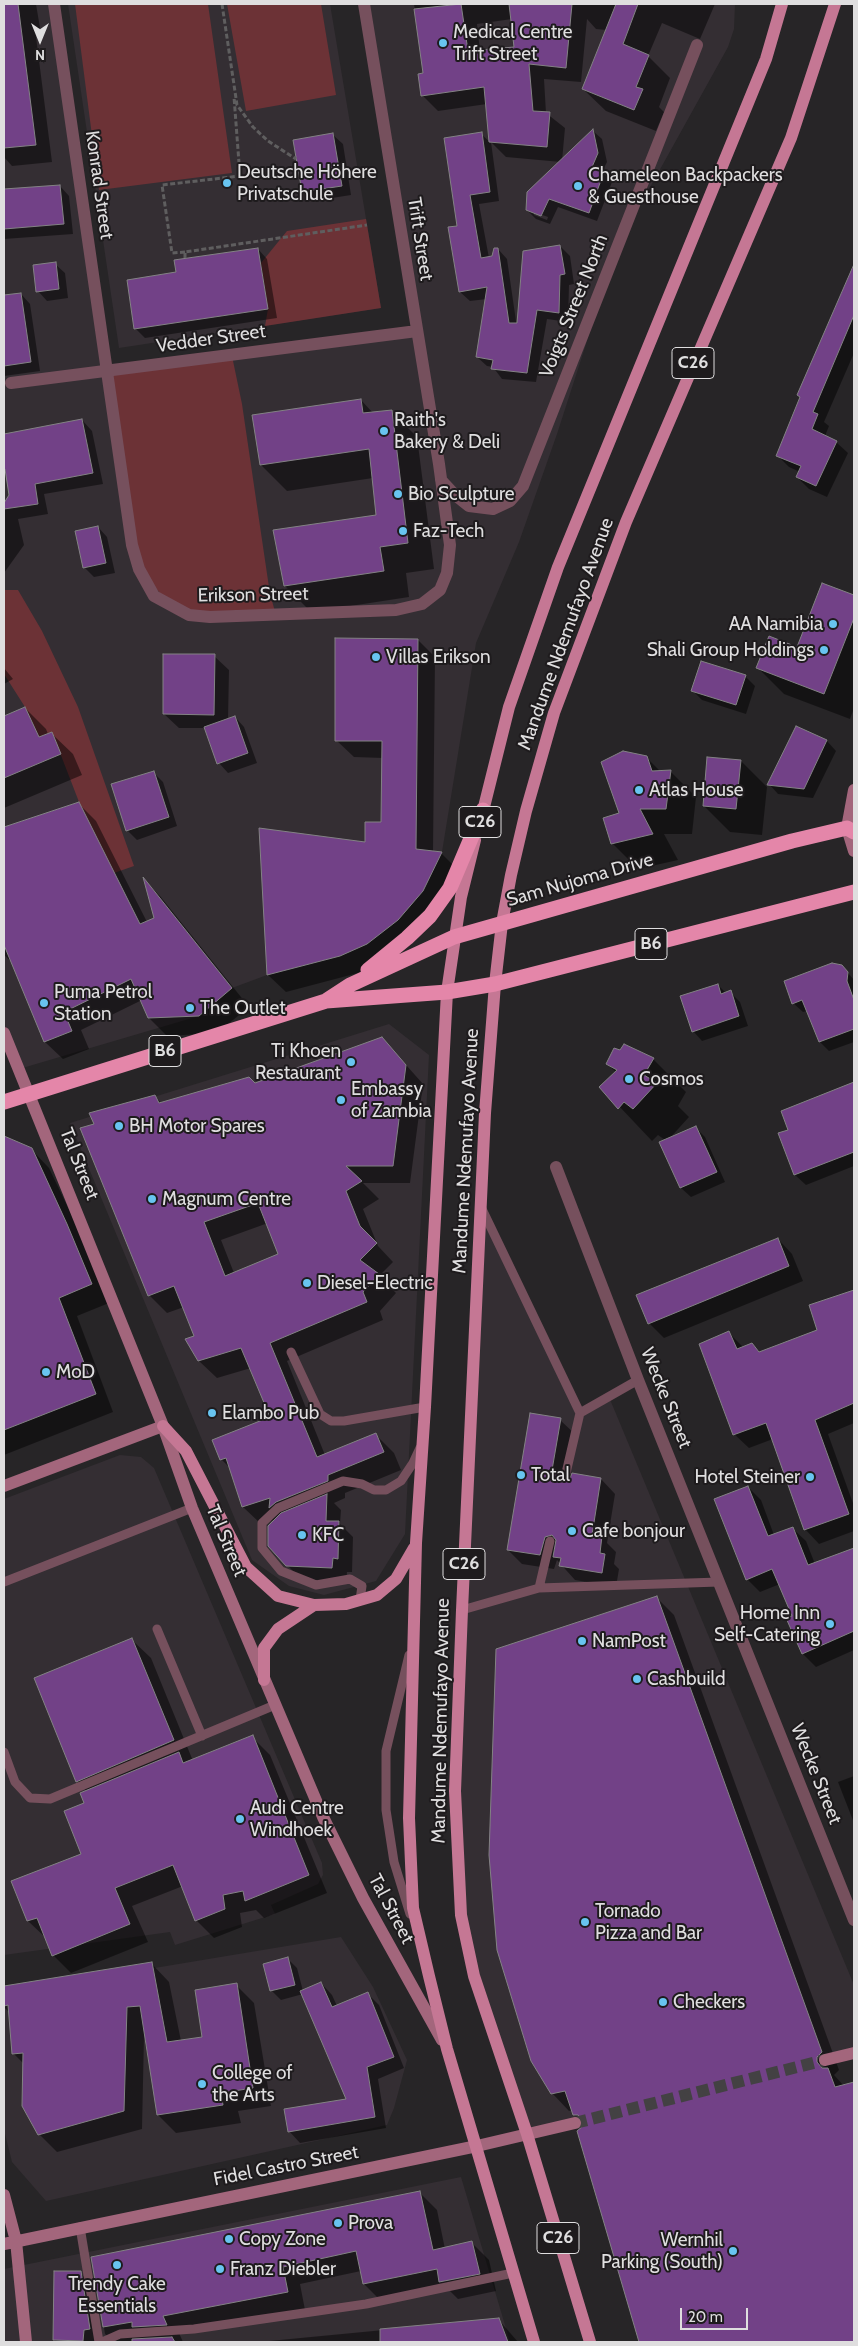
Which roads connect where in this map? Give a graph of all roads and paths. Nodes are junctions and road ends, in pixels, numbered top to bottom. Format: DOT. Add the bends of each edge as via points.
graph roads {
  1 [pos="54,4"];
  2 [pos="222,4"];
  3 [pos="364,4"];
  4 [pos="782,4"];
  5 [pos="835,4"];
  6 [pos="697,45"];
  7 [pos="234,97"];
  8 [pos="296,160"];
  9 [pos="367,225"];
  10 [pos="185,252"];
  11 [pos="185,258"];
  12 [pos="417,331"];
  13 [pos="108,372"];
  14 [pos="11,383"];
  15 [pos="441,480"];
  16 [pos="854,790"];
  17 [pos="483,810"];
  18 [pos="850,830"];
  19 [pos="854,851"];
  20 [pos="854,892"];
  21 [pos="502,923"];
  22 [pos="454,937"];
  23 [pos="495,984"];
  24 [pos="350,985"];
  25 [pos="447,992"];
  26 [pos="326,1001"];
  27 [pos="4,1033"];
  28 [pos="30,1093"];
  29 [pos="4,1102"];
  30 [pos="556,1167"];
  31 [pos="482,1209"];
  32 [pos="291,1352"];
  33 [pos="638,1380"];
  34 [pos="425,1407"];
  35 [pos="580,1413"];
  36 [pos="164,1426"];
  37 [pos="422,1443"];
  38 [pos="566,1474"];
  39 [pos="4,1486"];
  40 [pos="192,1508"];
  41 [pos="550,1541"];
  42 [pos="416,1543"];
  43 [pos="4,1582"];
  44 [pos="719,1582"];
  45 [pos="539,1588"];
  46 [pos="360,1600"];
  47 [pos="314,1606"];
  48 [pos="462,1610"];
  49 [pos="157,1629"];
  50 [pos="412,1643"];
  51 [pos="264,1680"];
  52 [pos="275,1705"];
  53 [pos="202,1736"];
  54 [pos="4,1752"];
  55 [pos="850,1900"];
  56 [pos="854,1920"];
  57 [pos="429,1976"];
  58 [pos="447,2049"];
  59 [pos="854,2053"];
  60 [pos="825,2060"];
  61 [pos="575,2123"];
  62 [pos="527,2134"];
  63 [pos="477,2146"];
  64 [pos="4,2195"];
  65 [pos="80,2227"];
  66 [pos="10,2242"];
  67 [pos="513,2273"];
  68 [pos="26,2342"];
  69 [pos="100,2342"];
  70 [pos="534,2342"];
  71 [pos="590,2342"];
  1 -- 13 [label="street, Konrad Street"];
  2 -- 7 [label="path"];
  3 -- 12 [label="street, Trift Street"];
  4 -- 17 [label="main road, Mandume Ndemufayo Avenue / C26" via="766,59 558,567 509,707"];
  5 -- 21 [label="main road, Mandume Ndemufayo Avenue / C26" via="791,138 626,522 554,713 526,811"];
  6 -- 15 [label="street, Voigts Street North" via="522,486 510,501 493,509 469,506"];
  7 -- 8 [label="path" via="253,127"];
  7 -- 10 [label="path" via="240,176 162,185 172,253"];
  9 -- 10 [label="path"];
  10 -- 11 [label="path"];
  12 -- 13 [label="street, Vedder Street"];
  12 -- 15 [label="street, Trift Street"];
  13 -- 14 [label="street, Vedder Street"];
  13 -- 15 [label="street, Erikson Street" via="132,545 140,569 154,596 189,615 210,617 396,610 422,604 440,590 447,574 450,545"];
  16 -- 18 [label="street"];
  17 -- 22 [label="main road, Mandume Ndemufayo Avenue / C26"];
  17 -- 24 [label="highway" via="450,888 430,916"];
  18 -- 19 [label="street"];
  18 -- 21 [label="highway, Sam Nujoma Drive / B6" via="792,841"];
  20 -- 23 [label="highway, Sam Nujoma Drive / B6"];
  21 -- 22 [label="highway, Sam Nujoma Drive / B6"];
  21 -- 23 [label="main road, Mandume Ndemufayo Avenue / C26"];
  22 -- 24 [label="highway, Sam Nujoma Drive / B6"];
  22 -- 25 [label="main road, Mandume Ndemufayo Avenue / C26"];
  23 -- 25 [label="highway, Sam Nujoma Drive / B6"];
  23 -- 31 [label="main road, Mandume Ndemufayo Avenue / C26"];
  24 -- 26 [label="highway, Sam Nujoma Drive / B6"];
  25 -- 26 [label="highway, Sam Nujoma Drive / B6"];
  25 -- 34 [label="main road, Mandume Ndemufayo Avenue / C26"];
  26 -- 28 [label="highway, Sam Nujoma Drive / B6"];
  27 -- 28 [label="street, Tal Street"];
  28 -- 29 [label="highway, Sam Nujoma Drive / B6"];
  28 -- 36 [label="street, Tal Street"];
  30 -- 33 [label="street, Wecke Street"];
  31 -- 35 [label="lane"];
  31 -- 48 [label="main road, Mandume Ndemufayo Avenue / C26"];
  32 -- 34 [label="lane" via="320,1414 331,1421"];
  33 -- 35 [label="lane"];
  33 -- 44 [label="street, Wecke Street"];
  34 -- 37 [label="main road, Mandume Ndemufayo Avenue / C26"];
  35 -- 38 [label="lane"];
  36 -- 39 [label="street"];
  36 -- 40 [label="street, Tal Street"];
  36 -- 47 [label="main road" via="186,1451 246,1567 278,1596"];
  37 -- 42 [label="main road, Mandume Ndemufayo Avenue / C26"];
  37 -- 46 [label="lane" via="401,1481 386,1490 343,1481 278,1508 262,1523 262,1548 281,1571 316,1585 350,1579 362,1586"];
  40 -- 43 [label="lane"];
  40 -- 51 [label="street, Tal Street"];
  41 -- 45 [label="lane"];
  42 -- 46 [label="main road" via="396,1579 377,1595"];
  42 -- 50 [label="main road, Mandume Ndemufayo Avenue / C26"];
  44 -- 45 [label="lane"];
  44 -- 55 [label="street, Wecke Street"];
  45 -- 48 [label="lane"];
  46 -- 47 [label="main road"];
  47 -- 51 [label="main road" via="278,1629 264,1648"];
  48 -- 62 [label="main road, Mandume Ndemufayo Avenue / C26" via="455,1791 461,1915 474,1976"];
  49 -- 53 [label="lane"];
  50 -- 57 [label="main road, Mandume Ndemufayo Avenue / C26" via="409,1818 413,1908"];
  50 -- 57 [label="lane" via="386,1751 386,1810 394,1862"];
  51 -- 52 [label="street, Tal Street"];
  52 -- 53 [label="lane"];
  52 -- 58 [label="street, Tal Street" via="323,1817 363,1898"];
  53 -- 54 [label="lane" via="50,1799 30,1798 16,1782"];
  55 -- 56 [label="street, Wecke Street"];
  57 -- 58 [label="main road, Mandume Ndemufayo Avenue / C26"];
  58 -- 63 [label="main road, Mandume Ndemufayo Avenue / C26"];
  59 -- 60 [label="street"];
  61 -- 62 [label="street, Fidel Castro Street"];
  62 -- 63 [label="street, Fidel Castro Street"];
  62 -- 71 [label="main road, Mandume Ndemufayo Avenue / C26"];
  63 -- 65 [label="street, Fidel Castro Street"];
  63 -- 67 [label="main road, Mandume Ndemufayo Avenue / C26"];
  64 -- 66 [label="street"];
  65 -- 66 [label="street, Fidel Castro Street"];
  65 -- 69 [label="lane"];
  66 -- 68 [label="street"];
  67 -- 69 [label="lane" via="366,2304 194,2329 120,2334"];
  67 -- 70 [label="main road, Mandume Ndemufayo Avenue / C26"];
}
